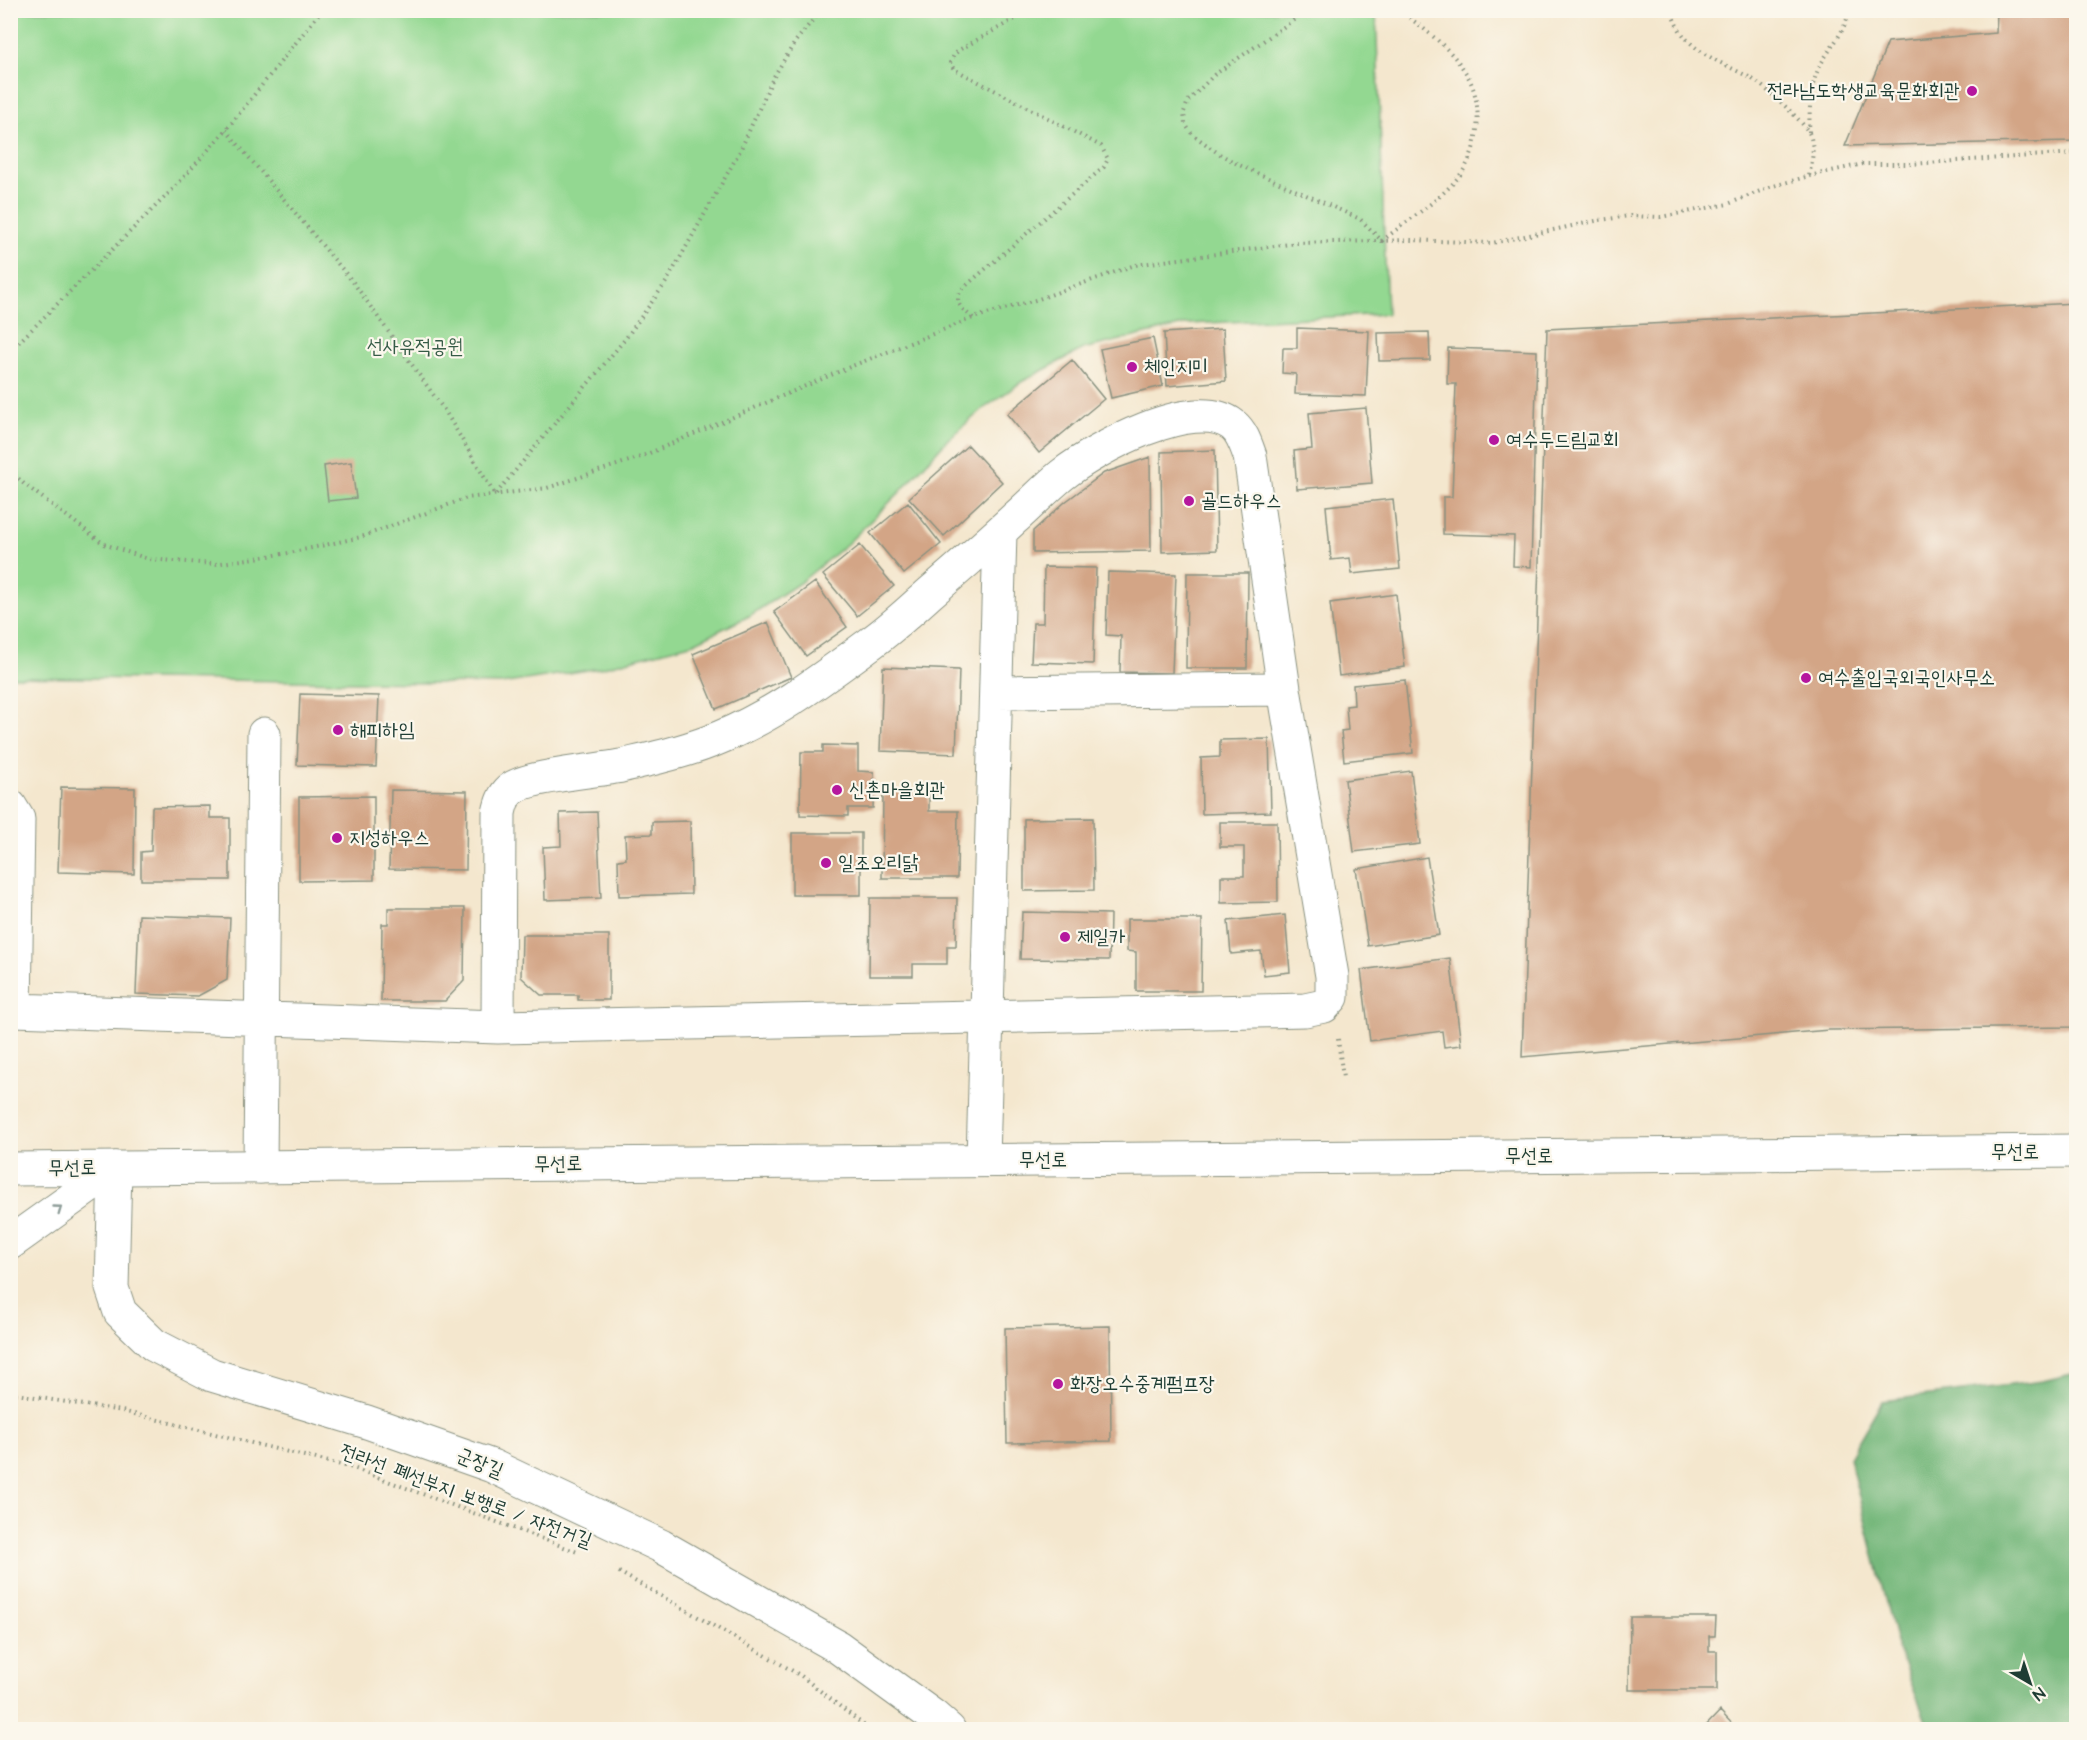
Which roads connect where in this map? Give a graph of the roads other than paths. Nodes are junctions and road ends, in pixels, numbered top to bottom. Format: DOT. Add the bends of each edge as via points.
graph roads {
  1 [pos="1000,532"];
  2 [pos="1284,688"];
  3 [pos="997,692"];
  4 [pos="264,734"];
  5 [pos="10,806"];
  6 [pos="13,1010"];
  7 [pos="988,1018"];
  8 [pos="261,1019"];
  9 [pos="498,1027"];
  10 [pos="2076,1151"];
  11 [pos="983,1160"];
  12 [pos="260,1167"];
  13 [pos="115,1168"];
  14 [pos="10,1169"];
  15 [pos="10,1243"];
  16 [pos="949,1730"];
  1 -- 2 [label="street" via="1063,475 1127,436 1198,416 1216,417 1233,424 1250,456"];
  1 -- 3 [label="street"];
  1 -- 9 [label="street" via="883,635 765,716 719,738 662,757 533,780 509,790 499,813"];
  2 -- 3 [label="street"];
  2 -- 7 [label="street" via="1332,976 1330,1002 1318,1009 1305,1010"];
  3 -- 7 [label="street"];
  4 -- 8 [label="street"];
  5 -- 6 [label="street" via="18,819"];
  6 -- 8 [label="street"];
  7 -- 9 [label="street"];
  7 -- 11 [label="street"];
  8 -- 9 [label="street"];
  8 -- 12 [label="street"];
  10 -- 11 [label="street, 무선로"];
  11 -- 12 [label="street, 무선로"];
  12 -- 13 [label="street, 무선로"];
  13 -- 14 [label="street, 무선로"];
  15 -- 13 [label="street, one-way"];
  13 -- 16 [label="street, 군장길" via="112,1288 120,1312 154,1345 212,1375 367,1422 492,1466 661,1546 838,1647"];
}
